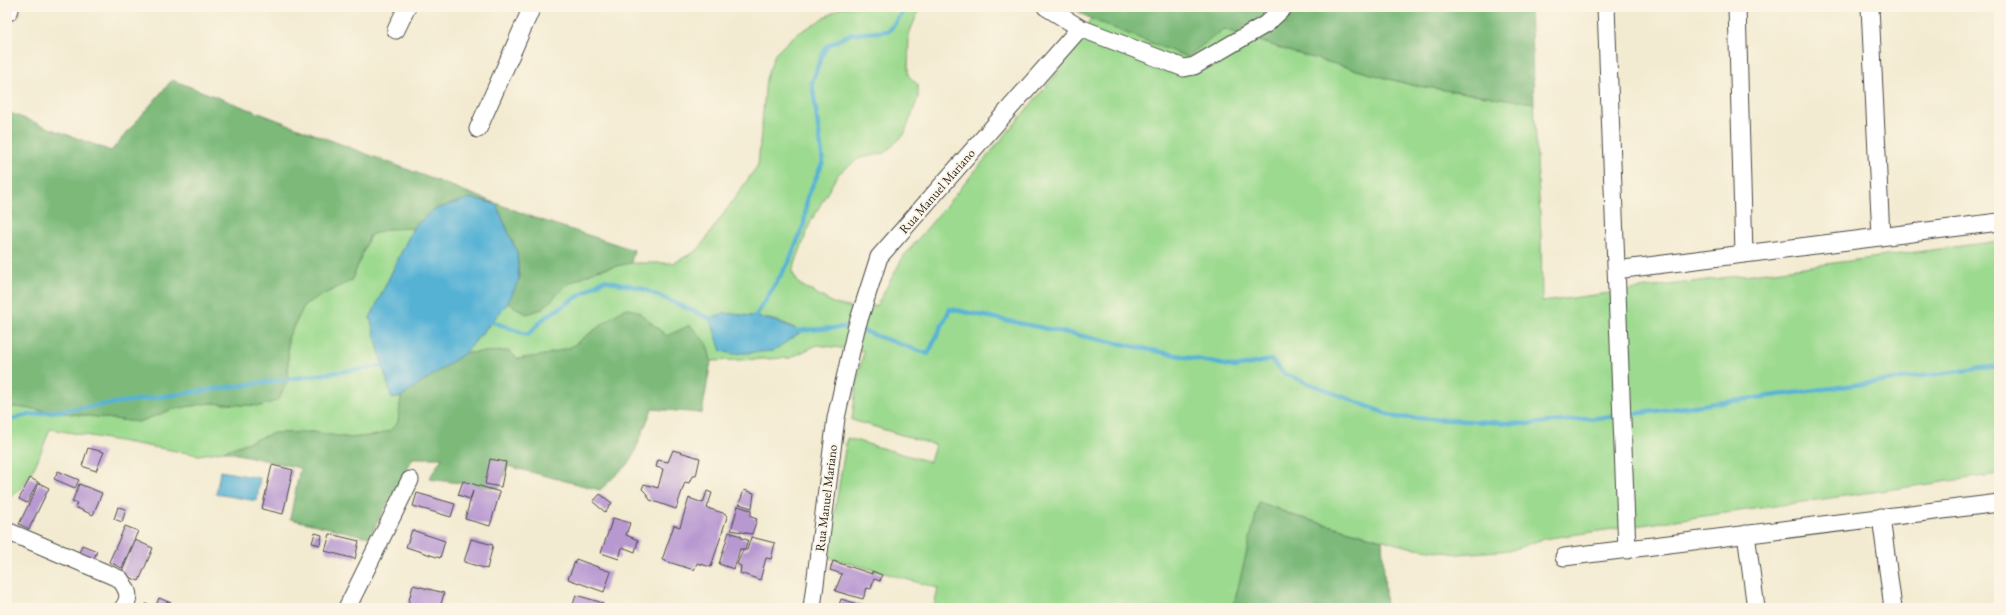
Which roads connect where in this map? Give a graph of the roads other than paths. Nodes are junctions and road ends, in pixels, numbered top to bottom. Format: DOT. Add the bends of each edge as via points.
graph roads {
  1 [pos="8,7"];
  2 [pos="407,7"];
  3 [pos="532,7"];
  4 [pos="1046,7"];
  5 [pos="1284,7"];
  6 [pos="1606,7"];
  7 [pos="1737,7"];
  8 [pos="1870,7"];
  9 [pos="7,10"];
  10 [pos="1080,28"];
  11 [pos="396,30"];
  12 [pos="478,129"];
  13 [pos="1999,222"];
  14 [pos="1881,237"];
  15 [pos="1744,254"];
  16 [pos="1616,270"];
  17 [pos="410,480"];
  18 [pos="1999,503"];
  19 [pos="1881,517"];
  20 [pos="7,532"];
  21 [pos="1746,534"];
  22 [pos="1627,550"];
  23 [pos="1564,557"];
  24 [pos="124,608"];
  25 [pos="347,608"];
  26 [pos="812,608"];
  27 [pos="1756,608"];
  28 [pos="1892,608"];
  1 -- 9 [label="main road"];
  2 -- 11 [label="street"];
  3 -- 12 [label="street"];
  4 -- 10 [label="street"];
  5 -- 10 [label="street" via="1266,24 1194,66 1184,68"];
  6 -- 16 [label="street"];
  7 -- 15 [label="street"];
  8 -- 14 [label="street"];
  10 -- 26 [label="street, Rua Manuel Mariano" via="879,257 856,329 836,418"];
  13 -- 14 [label="street"];
  14 -- 15 [label="street"];
  15 -- 16 [label="street"];
  16 -- 22 [label="street"];
  17 -- 25 [label="street"];
  18 -- 19 [label="street"];
  19 -- 21 [label="street"];
  19 -- 28 [label="street"];
  20 -- 24 [label="street" via="120,579 128,590 128,602"];
  21 -- 22 [label="street"];
  21 -- 27 [label="street"];
  22 -- 23 [label="street"];
}
